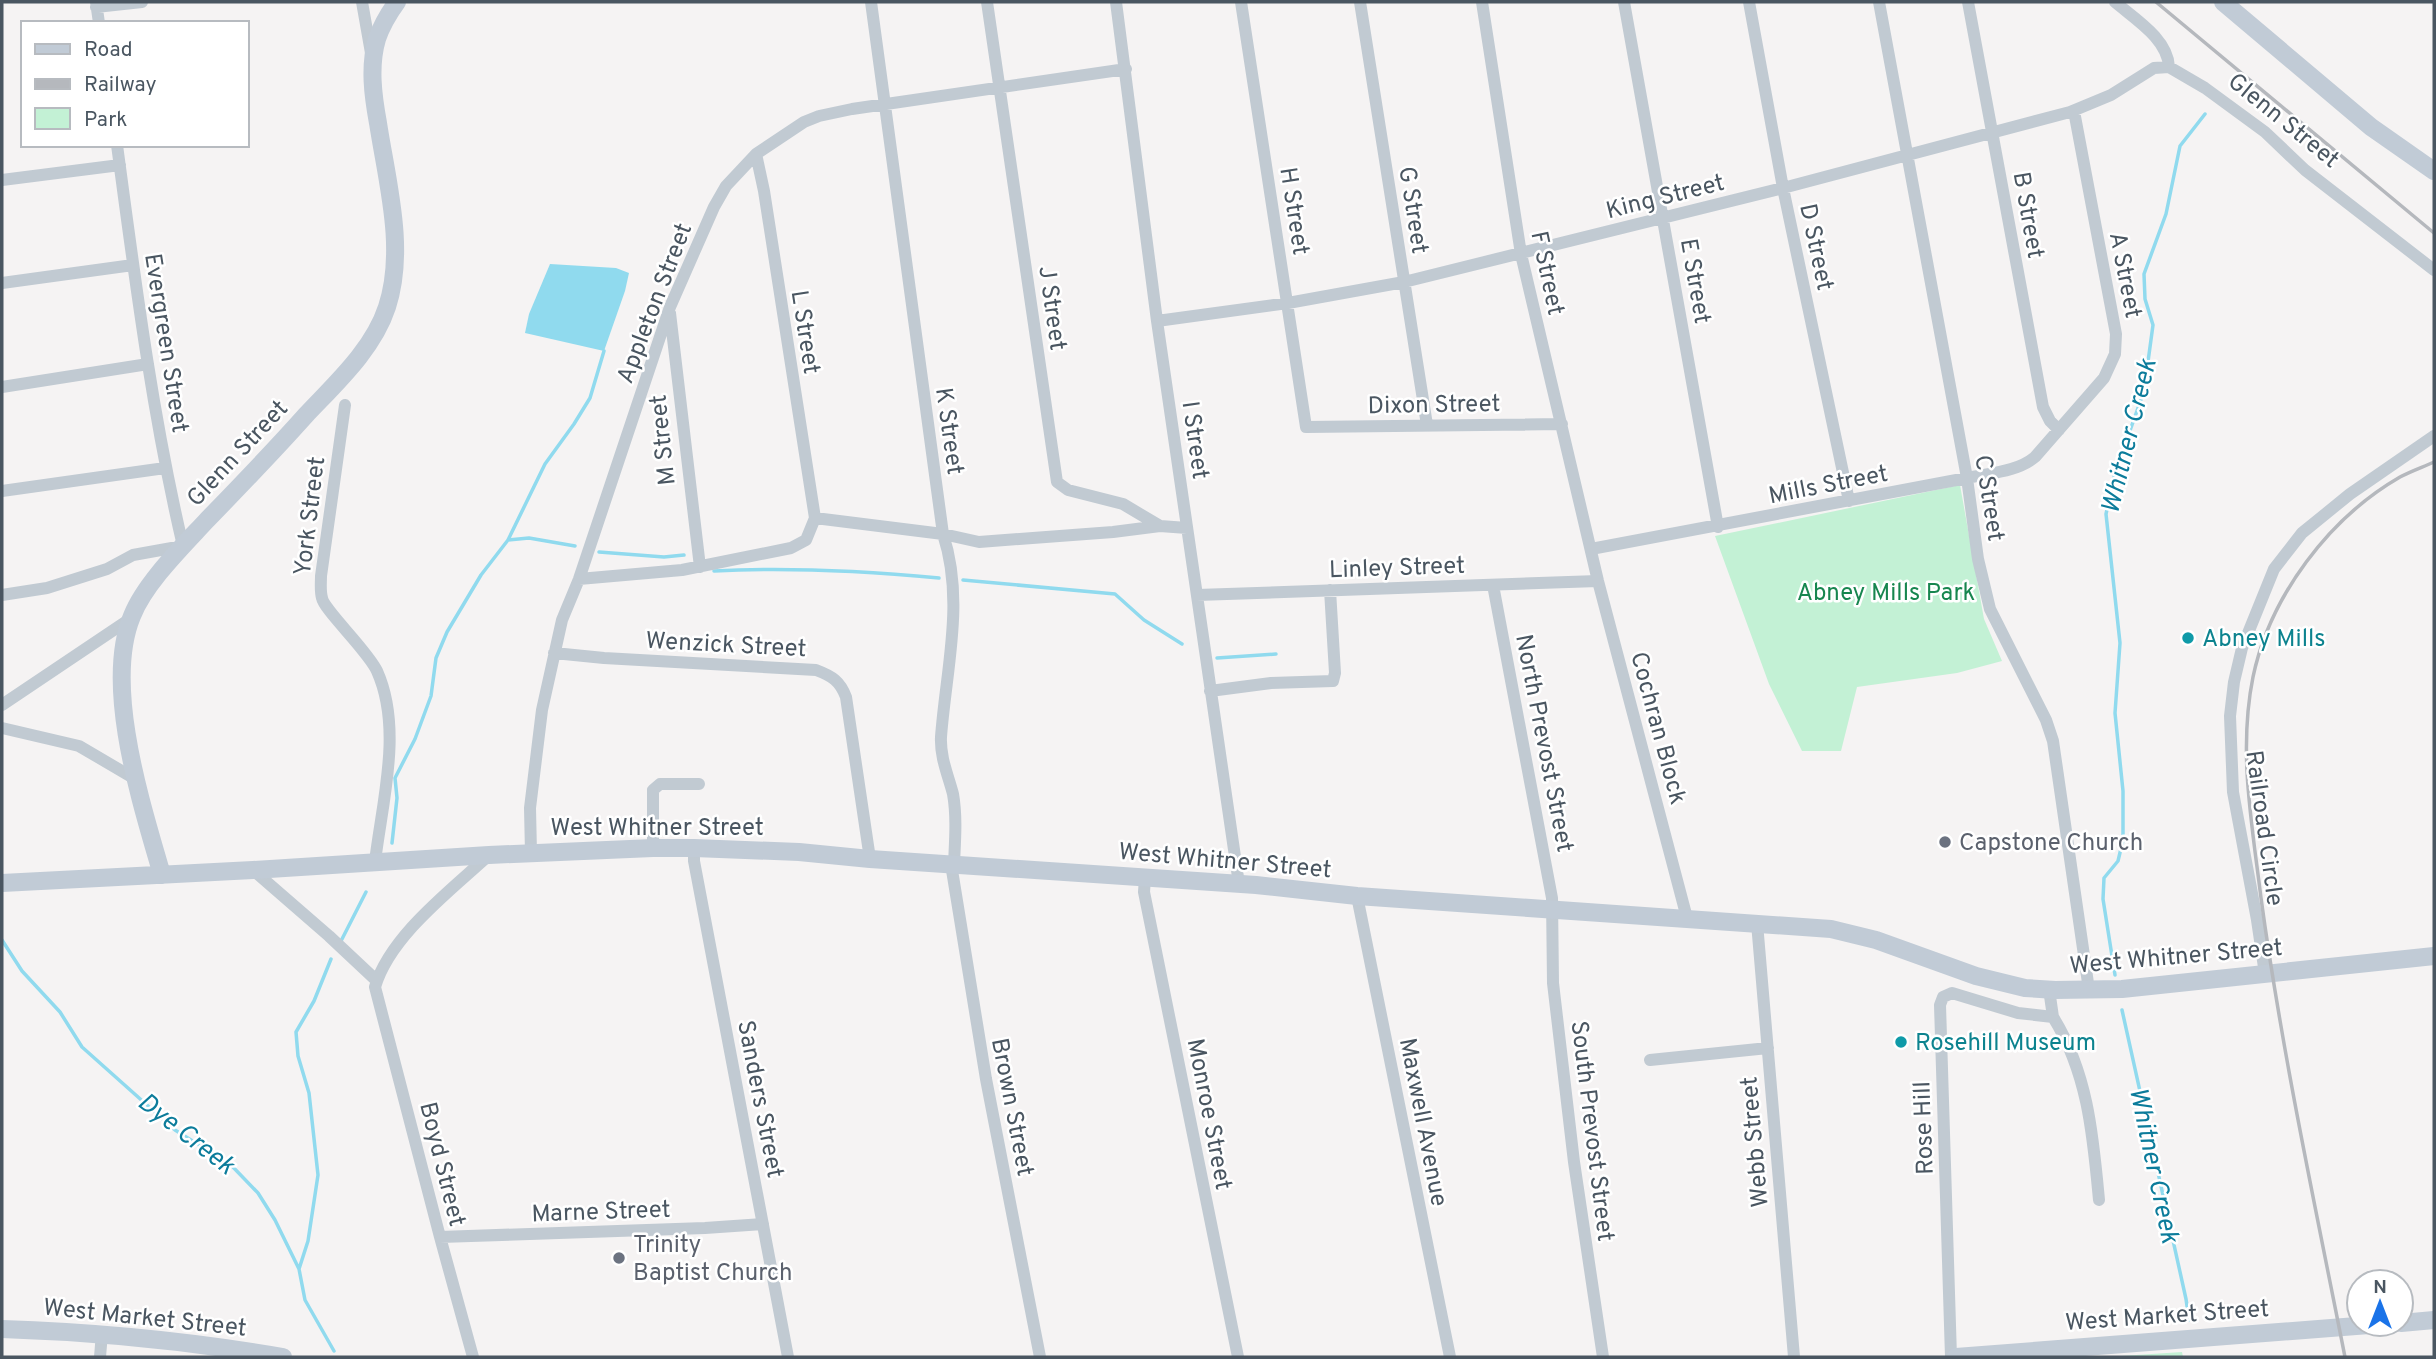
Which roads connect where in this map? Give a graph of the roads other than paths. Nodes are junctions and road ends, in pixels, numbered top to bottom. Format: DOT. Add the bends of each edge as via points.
graph roads {
  1 [pos="142,2"];
  2 [pos="362,2"];
  3 [pos="397,2"];
  4 [pos="871,2"];
  5 [pos="986,2"];
  6 [pos="1116,2"];
  7 [pos="1241,2"];
  8 [pos="1360,2"];
  9 [pos="1482,2"];
  10 [pos="1624,2"];
  11 [pos="1749,2"];
  12 [pos="1879,2"];
  13 [pos="1968,2"];
  14 [pos="2115,2"];
  15 [pos="2223,2"];
  16 [pos="96,4"];
  17 [pos="373,63"];
  18 [pos="2169,67"];
  19 [pos="1126,69"];
  20 [pos="999,89"];
  21 [pos="885,105"];
  22 [pos="2074,111"];
  23 [pos="1993,134"];
  24 [pos="117,147"];
  25 [pos="755,154"];
  26 [pos="1907,155"];
  27 [pos="120,165"];
  28 [pos="2434,171"];
  29 [pos="2,180"];
  30 [pos="1783,188"];
  31 [pos="1663,217"];
  32 [pos="1521,254"];
  33 [pos="133,265"];
  34 [pos="2434,271"];
  35 [pos="1404,282"];
  36 [pos="2,283"];
  37 [pos="1288,303"];
  38 [pos="670,307"];
  39 [pos="1157,321"];
  40 [pos="148,364"];
  41 [pos="2,387"];
  42 [pos="345,405"];
  43 [pos="1562,424"];
  44 [pos="1427,425"];
  45 [pos="1307,427"];
  46 [pos="2059,430"];
  47 [pos="2434,436"];
  48 [pos="165,468"];
  49 [pos="1967,478"];
  50 [pos="2,491"];
  51 [pos="1849,501"];
  52 [pos="815,518"];
  53 [pos="1160,526"];
  54 [pos="1718,527"];
  55 [pos="1187,528"];
  56 [pos="943,534"];
  57 [pos="183,546"];
  58 [pos="1591,549"];
  59 [pos="700,567"];
  60 [pos="579,579"];
  61 [pos="1598,581"];
  62 [pos="1493,585"];
  63 [pos="1330,590"];
  64 [pos="1197,595"];
  65 [pos="2,596"];
  66 [pos="130,619"];
  67 [pos="554,653"];
  68 [pos="1210,691"];
  69 [pos="2,705"];
  70 [pos="2,729"];
  71 [pos="138,780"];
  72 [pos="699,784"];
  73 [pos="653,848"];
  74 [pos="694,848"];
  75 [pos="531,853"];
  76 [pos="489,855"];
  77 [pos="870,859"];
  78 [pos="375,862"];
  79 [pos="952,864"];
  80 [pos="253,870"];
  81 [pos="162,875"];
  82 [pos="1145,878"];
  83 [pos="2,883"];
  84 [pos="1239,884"];
  85 [pos="1357,896"];
  86 [pos="1552,909"];
  87 [pos="1687,918"];
  88 [pos="1757,923"];
  89 [pos="2434,956"];
  90 [pos="2265,974"];
  91 [pos="377,981"];
  92 [pos="2049,989"];
  93 [pos="2088,990"];
  94 [pos="2053,1017"];
  95 [pos="1768,1048"];
  96 [pos="1650,1060"];
  97 [pos="2099,1200"];
  98 [pos="763,1224"];
  99 [pos="440,1237"];
  100 [pos="2434,1320"];
  101 [pos="2415,1322"];
  102 [pos="2345,1327"];
  103 [pos="2,1329"];
  104 [pos="102,1333"];
  105 [pos="2055,1353"];
  106 [pos="271,1356"];
  107 [pos="100,1357"];
  108 [pos="473,1357"];
  109 [pos="788,1357"];
  110 [pos="1040,1357"];
  111 [pos="1238,1357"];
  112 [pos="1450,1357"];
  113 [pos="1603,1357"];
  114 [pos="1794,1357"];
  115 [pos="1954,1357"];
  1 -- 16 [label="street"];
  2 -- 17 [label="street, Glenn Street"];
  3 -- 17 [label="main road, Glenn Street" via="377,39"];
  4 -- 21 [label="street, K Street"];
  5 -- 20 [label="street, J Street"];
  6 -- 19 [label="street, I Street"];
  7 -- 37 [label="street, H Street"];
  8 -- 35 [label="street, G Street"];
  9 -- 32 [label="street, F Street"];
  10 -- 31 [label="street, E Street"];
  11 -- 30 [label="street, D Street"];
  12 -- 26 [label="street, C Street"];
  13 -- 23 [label="street, B Street"];
  14 -- 18 [label="street" via="2160,43"];
  15 -- 28 [label="main road" via="2371,127"];
  17 -- 57 [label="main road, Glenn Street" via="373,95 394,234 396,273 387,309 365,349 342,376"];
  18 -- 22 [label="street, King Street" via="2154,68"];
  18 -- 34 [label="street, Glenn Street" via="2265,131 2305,170"];
  19 -- 20 [label="street, Appleton Street"];
  19 -- 39 [label="street, I Street"];
  20 -- 21 [label="street, Appleton Street"];
  20 -- 53 [label="street, J Street" via="1057,482 1068,490 1123,504"];
  21 -- 25 [label="street, Appleton Street" via="819,116"];
  21 -- 56 [label="street, K Street"];
  22 -- 23 [label="street, King Street"];
  22 -- 46 [label="street, A Street" via="2117,342 2104,378"];
  23 -- 26 [label="street, King Street"];
  23 -- 46 [label="street, B Street" via="2043,407"];
  24 -- 27 [label="street, Evergreen Street"];
  25 -- 38 [label="street, Appleton Street" via="714,207"];
  25 -- 52 [label="street, L Street"];
  26 -- 30 [label="street, King Street"];
  26 -- 49 [label="street, C Street"];
  27 -- 29 [label="street"];
  27 -- 33 [label="street, Evergreen Street"];
  30 -- 31 [label="street, King Street"];
  30 -- 51 [label="street, D Street"];
  31 -- 32 [label="street, King Street"];
  31 -- 54 [label="street, E Street"];
  32 -- 35 [label="street, King Street"];
  32 -- 43 [label="street, F Street"];
  33 -- 36 [label="street"];
  33 -- 40 [label="street, Evergreen Street"];
  35 -- 37 [label="street, King Street"];
  35 -- 44 [label="street, G Street"];
  37 -- 39 [label="street, King Street"];
  37 -- 45 [label="street, H Street"];
  38 -- 59 [label="street, M Street"];
  38 -- 60 [label="street, Appleton Street"];
  39 -- 55 [label="street, I Street"];
  40 -- 41 [label="street"];
  40 -- 48 [label="street, Evergreen Street"];
  42 -- 78 [label="street, York Street" via="321,576 322,600 376,668 386,695 388,758"];
  43 -- 44 [label="street, Dixon Street"];
  43 -- 58 [label="street, F Street"];
  44 -- 45 [label="street, Dixon Street"];
  46 -- 49 [label="street, Mills Street" via="2027,463"];
  47 -- 90 [label="street, Railroad Circle" via="2302,533 2274,569 2242,648 2230,716 2233,792"];
  48 -- 50 [label="street"];
  48 -- 57 [label="street, Evergreen Street"];
  49 -- 51 [label="street, Mills Street"];
  49 -- 93 [label="street, C Street" via="1990,609 2053,741"];
  51 -- 54 [label="street, Mills Street"];
  52 -- 56 [label="street"];
  52 -- 59 [label="street" via="806,540 792,548"];
  53 -- 55 [label="street, J Street"];
  53 -- 56 [label="street" via="979,542"];
  54 -- 58 [label="street, Mills Street"];
  55 -- 64 [label="street, I Street"];
  56 -- 79 [label="street, K Street" via="953,580 941,739 955,816"];
  57 -- 65 [label="street" via="133,555 107,569 47,588"];
  57 -- 66 [label="main road, Glenn Street"];
  58 -- 61 [label="street, Cochran Block"];
  59 -- 60 [label="street"];
  60 -- 67 [label="street, Appleton Street"];
  61 -- 62 [label="street, Linley Street"];
  61 -- 87 [label="street, Cochran Block"];
  62 -- 63 [label="street, Linley Street"];
  62 -- 86 [label="street, North Prevost Street" via="1541,829"];
  63 -- 64 [label="street, Linley Street"];
  63 -- 68 [label="street" via="1333,681"];
  64 -- 68 [label="street, I Street"];
  66 -- 69 [label="street"];
  66 -- 71 [label="main road, Glenn Street" via="122,666 123,698"];
  67 -- 75 [label="street, Appleton Street" via="530,808"];
  67 -- 77 [label="street, Wenzick Street" via="816,670 832,677 846,697"];
  68 -- 84 [label="street, I Street"];
  70 -- 71 [label="street" via="79,746"];
  71 -- 81 [label="main road, Glenn Street"];
  72 -- 73 [label="street" via="660,784 653,790"];
  73 -- 74 [label="main road, West Whitner Street"];
  73 -- 75 [label="main road, West Whitner Street"];
  74 -- 77 [label="main road, West Whitner Street"];
  74 -- 98 [label="street, Sanders Street"];
  75 -- 76 [label="main road, West Whitner Street"];
  76 -- 78 [label="main road, West Whitner Street"];
  76 -- 91 [label="street" via="415,924 380,968"];
  77 -- 79 [label="main road, West Whitner Street"];
  78 -- 80 [label="main road, West Whitner Street"];
  79 -- 82 [label="main road, West Whitner Street"];
  79 -- 110 [label="street, Brown Street" via="986,1079"];
  80 -- 81 [label="main road, West Whitner Street"];
  80 -- 91 [label="street"];
  81 -- 83 [label="main road, West Whitner Street"];
  82 -- 84 [label="main road, West Whitner Street"];
  82 -- 111 [label="street, Monroe Street" via="1144,892"];
  84 -- 85 [label="main road, West Whitner Street"];
  85 -- 86 [label="main road, West Whitner Street"];
  85 -- 112 [label="street, Maxwell Avenue"];
  86 -- 87 [label="main road, West Whitner Street"];
  86 -- 113 [label="street, South Prevost Street" via="1553,984 1573,1163"];
  87 -- 88 [label="main road, West Whitner Street"];
  88 -- 92 [label="main road, West Whitner Street" via="1831,929 1976,976"];
  88 -- 95 [label="street, Webb Street"];
  89 -- 90 [label="main road, West Whitner Street"];
  90 -- 93 [label="main road, West Whitner Street"];
  91 -- 99 [label="street, Boyd Street"];
  92 -- 93 [label="main road, West Whitner Street"];
  92 -- 94 [label="street"];
  94 -- 97 [label="street" via="2067,1039 2085,1091"];
  94 -- 115 [label="street, Rose Hill" via="2018,1013 1952,993 1943,997 1940,1005"];
  95 -- 96 [label="street"];
  95 -- 114 [label="street, Webb Street"];
  98 -- 99 [label="street, Marne Street"];
  98 -- 109 [label="street, Sanders Street"];
  99 -- 108 [label="street, Boyd Street"];
  100 -- 101 [label="main road"];
  102 -- 105 [label="main road, West Market Street"];
  103 -- 104 [label="main road, West Market Street"];
  104 -- 106 [label="main road, West Market Street"];
  104 -- 107 [label="street"];
  105 -- 115 [label="main road, West Market Street"];
}
